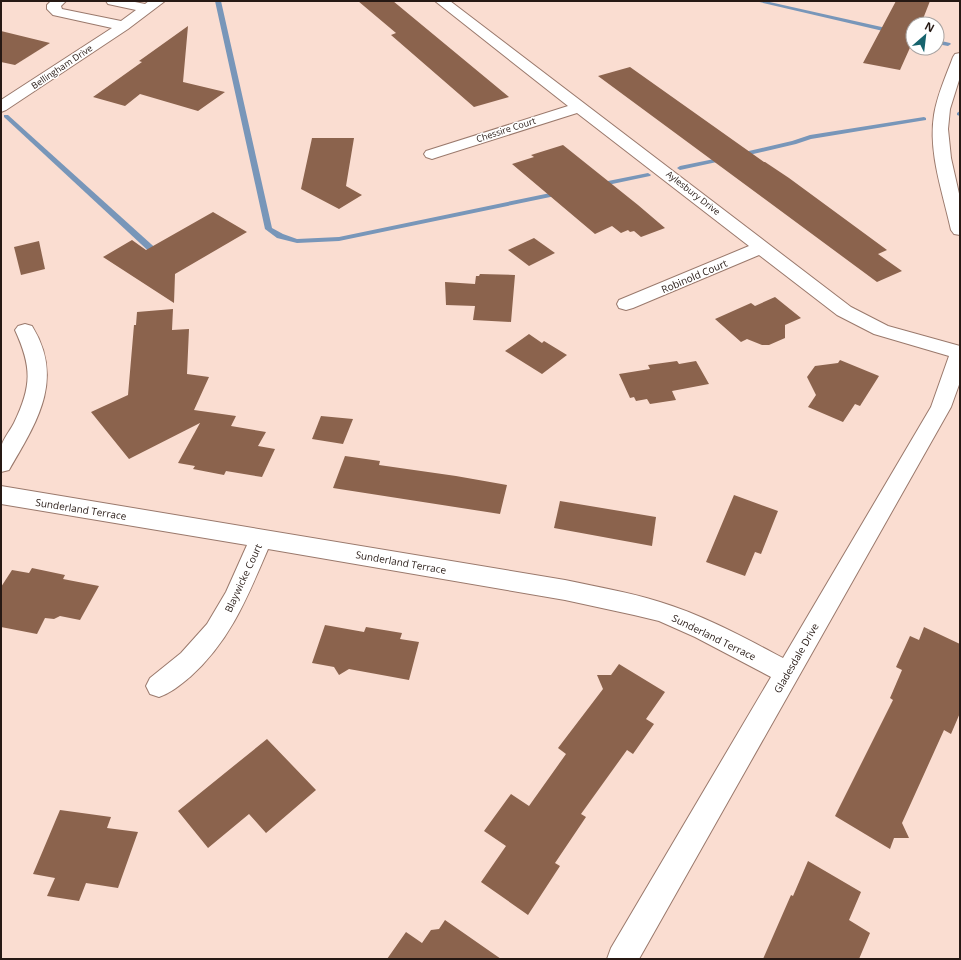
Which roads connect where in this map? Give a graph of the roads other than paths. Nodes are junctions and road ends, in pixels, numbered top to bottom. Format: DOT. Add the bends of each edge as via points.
graph roads {
  1 [pos="59,1"];
  2 [pos="113,1"];
  3 [pos="442,1"];
  4 [pos="153,5"];
  5 [pos="123,26"];
  6 [pos="960,57"];
  7 [pos="954,96"];
  8 [pos="1,107"];
  9 [pos="580,107"];
  10 [pos="432,154"];
  11 [pos="960,230"];
  12 [pos="762,247"];
  13 [pos="626,304"];
  14 [pos="25,330"];
  15 [pos="960,353"];
  16 [pos="1,464"];
  17 [pos="1,495"];
  18 [pos="261,539"];
  19 [pos="787,673"];
  20 [pos="159,686"];
  21 [pos="622,959"];
  1 -- 5 [label="street" via="54,5 58,12"];
  2 -- 4 [label="street, Bellingham Drive"];
  3 -- 9 [label="street, Aylesbury Drive"];
  4 -- 5 [label="street, Bellingham Drive"];
  5 -- 8 [label="street, Bellingham Drive"];
  6 -- 7 [label="street"];
  7 -- 11 [label="street" via="941,114 940,130 941,147"];
  9 -- 10 [label="street, Chessire Court"];
  9 -- 12 [label="street, Aylesbury Drive"];
  12 -- 13 [label="street, Robinold Court"];
  12 -- 15 [label="street, Aylesbury Drive" via="844,311 881,330"];
  14 -- 16 [label="street" via="36,355 38,378 32,408 24,427"];
  15 -- 19 [label="street, Gladesdale Drive" via="941,407"];
  17 -- 18 [label="street, Sunderland Terrace"];
  18 -- 19 [label="street, Sunderland Terrace" via="565,590 648,608 674,616"];
  18 -- 20 [label="street, Blaywicke Court" via="230,609 207,643"];
  19 -- 21 [label="street, Gladesdale Drive"];
}
